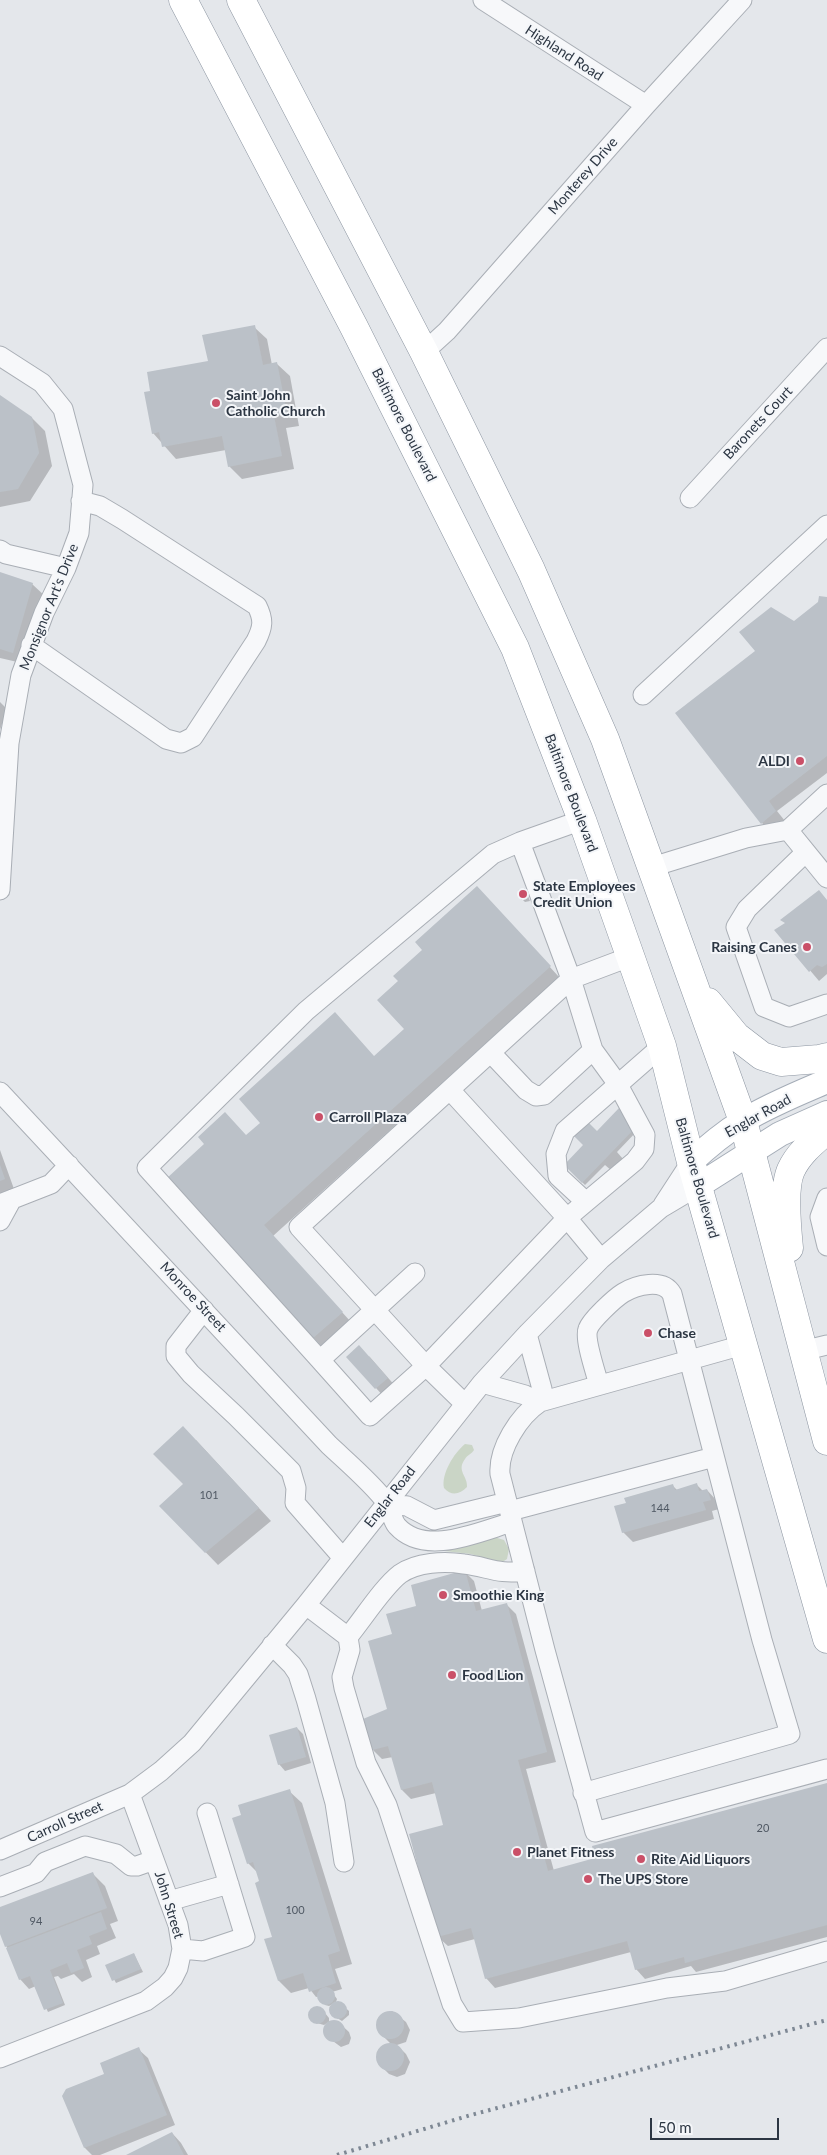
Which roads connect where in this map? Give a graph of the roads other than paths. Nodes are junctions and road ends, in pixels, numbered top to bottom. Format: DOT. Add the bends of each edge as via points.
graph roads {
  1 [pos="184,0"];
  2 [pos="241,0"];
  3 [pos="483,0"];
  4 [pos="742,0"];
  5 [pos="646,105"];
  6 [pos="827,348"];
  7 [pos="424,352"];
  8 [pos="0,356"];
  9 [pos="690,498"];
  10 [pos="82,501"];
  11 [pos="827,525"];
  12 [pos="0,550"];
  13 [pos="66,568"];
  14 [pos="31,645"];
  15 [pos="643,695"];
  16 [pos="3,779"];
  17 [pos="827,794"];
  18 [pos="582,820"];
  19 [pos="788,830"];
  20 [pos="520,842"];
  21 [pos="806,852"];
  22 [pos="652,867"];
  23 [pos="827,878"];
  24 [pos="0,890"];
  25 [pos="632,956"];
  26 [pos="687,965"];
  27 [pos="571,980"];
  28 [pos="827,1004"];
  29 [pos="662,1046"];
  30 [pos="593,1050"];
  31 [pos="490,1053"];
  32 [pos="827,1057"];
  33 [pos="827,1081"];
  34 [pos="617,1084"];
  35 [pos="450,1090"];
  36 [pos="0,1092"];
  37 [pos="827,1113"];
  38 [pos="743,1121"];
  39 [pos="827,1130"];
  40 [pos="752,1151"];
  41 [pos="69,1165"];
  42 [pos="694,1174"];
  43 [pos="827,1198"];
  44 [pos="6,1202"];
  45 [pos="586,1202"];
  46 [pos="661,1208"];
  47 [pos="567,1218"];
  48 [pos="0,1221"];
  49 [pos="827,1246"];
  50 [pos="602,1259"];
  51 [pos="415,1273"];
  52 [pos="204,1310"];
  53 [pos="374,1310"];
  54 [pos="527,1334"];
  55 [pos="808,1341"];
  56 [pos="743,1345"];
  57 [pos="320,1360"];
  58 [pos="688,1360"];
  59 [pos="426,1366"];
  60 [pos="482,1383"];
  61 [pos="599,1385"];
  62 [pos="540,1402"];
  63 [pos="464,1404"];
  64 [pos="827,1441"];
  65 [pos="714,1457"];
  66 [pos="386,1501"];
  67 [pos="510,1512"];
  68 [pos="343,1558"];
  69 [pos="525,1571"];
  70 [pos="306,1605"];
  71 [pos="348,1637"];
  72 [pos="827,1639"];
  73 [pos="272,1645"];
  74 [pos="827,1769"];
  75 [pos="583,1793"];
  76 [pos="130,1794"];
  77 [pos="207,1813"];
  78 [pos="74,1819"];
  79 [pos="85,1846"];
  80 [pos="0,1850"];
  81 [pos="154,1860"];
  82 [pos="344,1862"];
  83 [pos="229,1884"];
  84 [pos="0,1887"];
  85 [pos="169,1901"];
  86 [pos="182,1949"];
  87 [pos="827,1951"];
  88 [pos="0,2058"];
  1 -- 18 [label="highway, Baltimore Boulevard" via="354,327 514,648"];
  2 -- 7 [label="highway"];
  3 -- 5 [label="street, Highland Road"];
  4 -- 5 [label="street, Monterey Drive"];
  5 -- 7 [label="street, Monterey Drive" via="447,331"];
  6 -- 9 [label="street, Baronets Court"];
  7 -- 22 [label="highway" via="531,570 605,739"];
  8 -- 10 [label="street, Monsignor Art’s Drive" via="42,384 63,409 83,485"];
  10 -- 13 [label="street, Monsignor Art’s Drive" via="79,532"];
  10 -- 14 [label="street" via="100,506 122,519 258,606 263,616 263,627 193,737 181,743 166,739"];
  11 -- 15 [label="street"];
  12 -- 13 [label="street"];
  13 -- 14 [label="street, Monsignor Art’s Drive"];
  14 -- 16 [label="street, Monsignor Art’s Drive" via="21,675"];
  16 -- 24 [label="street, Monsignor Art’s Drive"];
  17 -- 19 [label="street"];
  18 -- 20 [label="street"];
  18 -- 25 [label="highway, Baltimore Boulevard"];
  19 -- 21 [label="street"];
  19 -- 22 [label="street" via="746,838"];
  20 -- 27 [label="street"];
  20 -- 57 [label="street" via="493,854 306,1011 147,1168"];
  21 -- 23 [label="street"];
  21 -- 28 [label="street" via="747,909 736,927 764,1007 789,1017"];
  22 -- 26 [label="highway"];
  25 -- 27 [label="street"];
  25 -- 29 [label="highway, Baltimore Boulevard"];
  26 -- 32 [label="highway" via="704,998 736,1036 762,1056 781,1062"];
  26 -- 38 [label="highway"];
  27 -- 30 [label="street"];
  27 -- 31 [label="street"];
  29 -- 34 [label="street"];
  29 -- 42 [label="highway, Baltimore Boulevard"];
  30 -- 31 [label="street" via="544,1095 536,1096"];
  30 -- 34 [label="street"];
  31 -- 35 [label="street"];
  33 -- 38 [label="main road, Englar Road"];
  34 -- 45 [label="street" via="645,1135 644,1148 635,1161"];
  34 -- 45 [label="street" via="565,1131 556,1154 558,1176"];
  35 -- 47 [label="street"];
  35 -- 53 [label="street" via="299,1227"];
  36 -- 41 [label="street, Monroe Street"];
  37 -- 40 [label="main road, Englar Road" via="780,1134"];
  38 -- 40 [label="highway"];
  38 -- 42 [label="main road, Englar Road" via="716,1140"];
  39 -- 55 [label="highway" via="805,1149 788,1178 786,1220"];
  40 -- 42 [label="main road, Englar Road"];
  40 -- 55 [label="highway"];
  41 -- 44 [label="street" via="51,1184"];
  41 -- 52 [label="street, Monroe Street"];
  42 -- 46 [label="street, Englar Road"];
  42 -- 46 [label="street, Englar Road"];
  42 -- 56 [label="highway, Baltimore Boulevard"];
  43 -- 49 [label="street" via="820,1218"];
  44 -- 48 [label="street"];
  45 -- 47 [label="street"];
  46 -- 50 [label="street, Englar Road"];
  47 -- 50 [label="street"];
  47 -- 59 [label="street"];
  50 -- 54 [label="street, Englar Road"];
  51 -- 53 [label="street"];
  52 -- 66 [label="street, Monroe Street" via="329,1445"];
  52 -- 68 [label="street" via="176,1346 176,1356 291,1471 296,1488 295,1504"];
  53 -- 57 [label="street"];
  53 -- 59 [label="street"];
  54 -- 60 [label="street, Englar Road"];
  54 -- 62 [label="street" via="542,1389"];
  55 -- 64 [label="highway"];
  56 -- 58 [label="street"];
  56 -- 72 [label="highway, Baltimore Boulevard"];
  57 -- 59 [label="street" via="370,1416"];
  58 -- 61 [label="street"];
  58 -- 61 [label="street" via="669,1290 657,1284 628,1290 616,1298 587,1330"];
  58 -- 65 [label="street"];
  59 -- 63 [label="street"];
  60 -- 62 [label="street"];
  60 -- 63 [label="street, Englar Road"];
  61 -- 62 [label="street"];
  62 -- 67 [label="street" via="508,1439 499,1462"];
  63 -- 66 [label="street, Englar Road"];
  65 -- 67 [label="street"];
  65 -- 75 [label="street" via="790,1734"];
  66 -- 67 [label="street" via="399,1528 423,1541 451,1539"];
  66 -- 68 [label="street, Englar Road"];
  67 -- 69 [label="street"];
  68 -- 70 [label="street, Englar Road"];
  69 -- 71 [label="street" via="499,1573 449,1562 413,1568 392,1582"];
  69 -- 75 [label="street"];
  70 -- 71 [label="street"];
  70 -- 73 [label="street, Englar Road"];
  71 -- 87 [label="street" via="350,1650 342,1677 366,1764 387,1805 452,2004 463,2022 519,2018 667,1988 725,1981"];
  73 -- 76 [label="street, Englar Road" via="192,1743"];
  73 -- 82 [label="street" via="298,1674 335,1803"];
  74 -- 75 [label="street" via="595,1832"];
  76 -- 78 [label="street, Carroll Street"];
  76 -- 81 [label="street, John Street"];
  77 -- 83 [label="street"];
  78 -- 79 [label="street"];
  78 -- 80 [label="street, Carroll Street"];
  79 -- 81 [label="street" via="116,1854 132,1866"];
  79 -- 84 [label="street" via="45,1862 36,1873"];
  81 -- 85 [label="street, John Street"];
  83 -- 85 [label="street"];
  83 -- 86 [label="street" via="246,1938 203,1951"];
  85 -- 86 [label="street, John Street"];
  86 -- 88 [label="street, John Street" via="173,1978 146,2001"];
}
